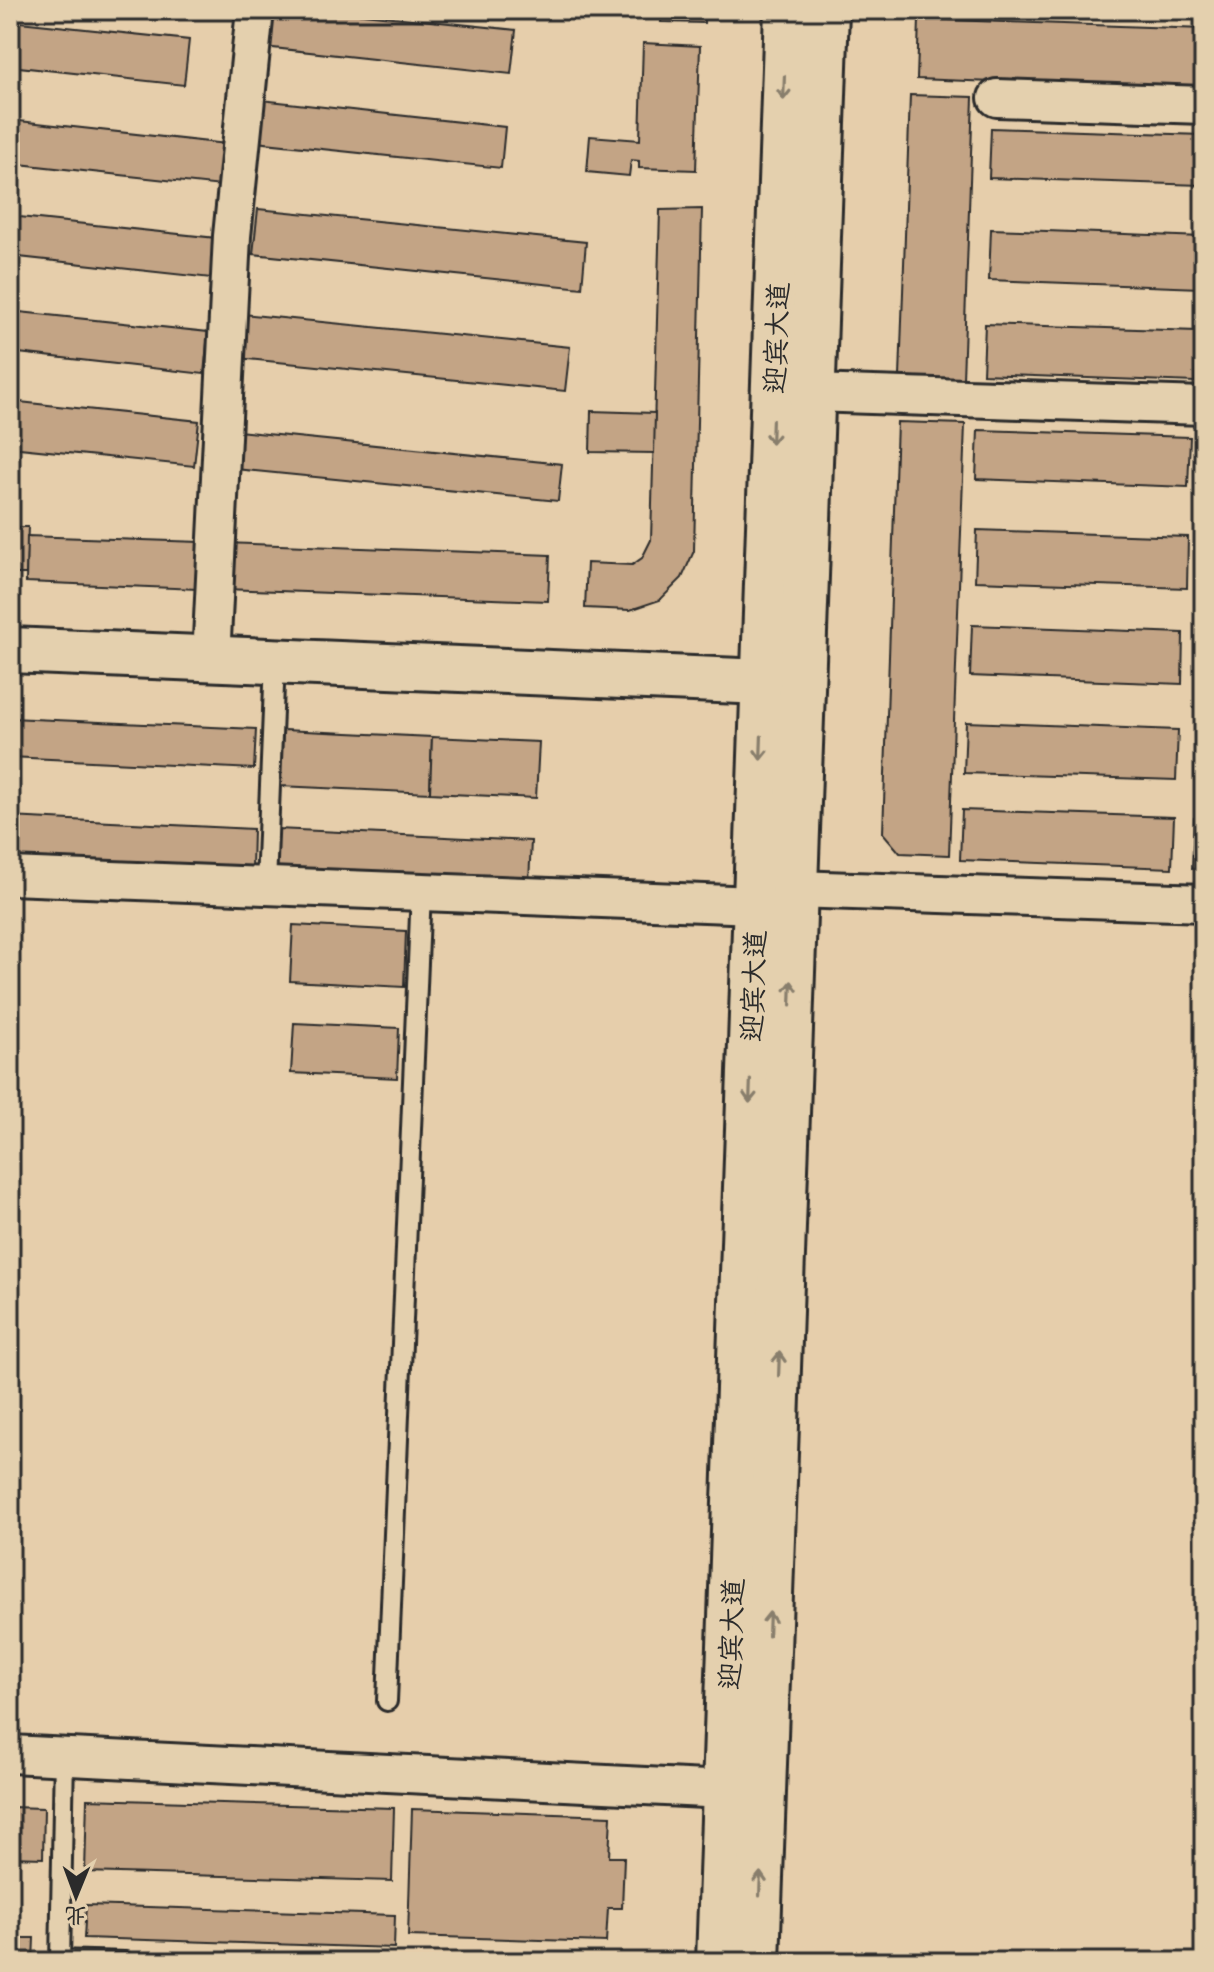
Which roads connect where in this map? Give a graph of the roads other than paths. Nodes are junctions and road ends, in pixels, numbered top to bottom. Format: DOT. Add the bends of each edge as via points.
graph roads {
  1 [pos="255,10"];
  2 [pos="787,10"];
  3 [pos="826,10"];
  4 [pos="997,98"];
  5 [pos="1204,105"];
  6 [pos="812,393"];
  7 [pos="1204,406"];
  8 [pos="10,650"];
  9 [pos="211,659"];
  10 [pos="275,661"];
  11 [pos="764,682"];
  12 [pos="10,876"];
  13 [pos="266,885"];
  14 [pos="421,891"];
  15 [pos="776,897"];
  16 [pos="1204,903"];
  17 [pos="387,1701"];
  18 [pos="10,1754"];
  19 [pos="64,1756"];
  20 [pos="725,1790"];
  21 [pos="60,1961"];
  22 [pos="124,1962"];
  23 [pos="719,1962"];
  24 [pos="757,1962"];
  1 -- 9 [label="street" via="232,236"];
  2 -- 11 [label="main road, 迎宾大道, one-way"];
  3 -- 6 [label="main road, 迎宾大道"];
  4 -- 5 [label="street"];
  6 -- 7 [label="street"];
  6 -- 15 [label="main road, 迎宾大道"];
  8 -- 9 [label="main road"];
  9 -- 10 [label="main road"];
  10 -- 11 [label="main road"];
  10 -- 13 [label="lane"];
  11 -- 15 [label="main road, 迎宾大道, one-way"];
  12 -- 13 [label="street"];
  13 -- 14 [label="street"];
  14 -- 15 [label="street"];
  14 -- 17 [label="lane"];
  15 -- 16 [label="street"];
  15 -- 20 [label="main road, 迎宾大道, one-way"];
  24 -- 15 [label="main road, 迎宾大道, one-way"];
  18 -- 19 [label="street"];
  19 -- 20 [label="street"];
  19 -- 21 [label="lane"];
  20 -- 23 [label="main road, 迎宾大道"];
  21 -- 22 [label="lane"];
}
